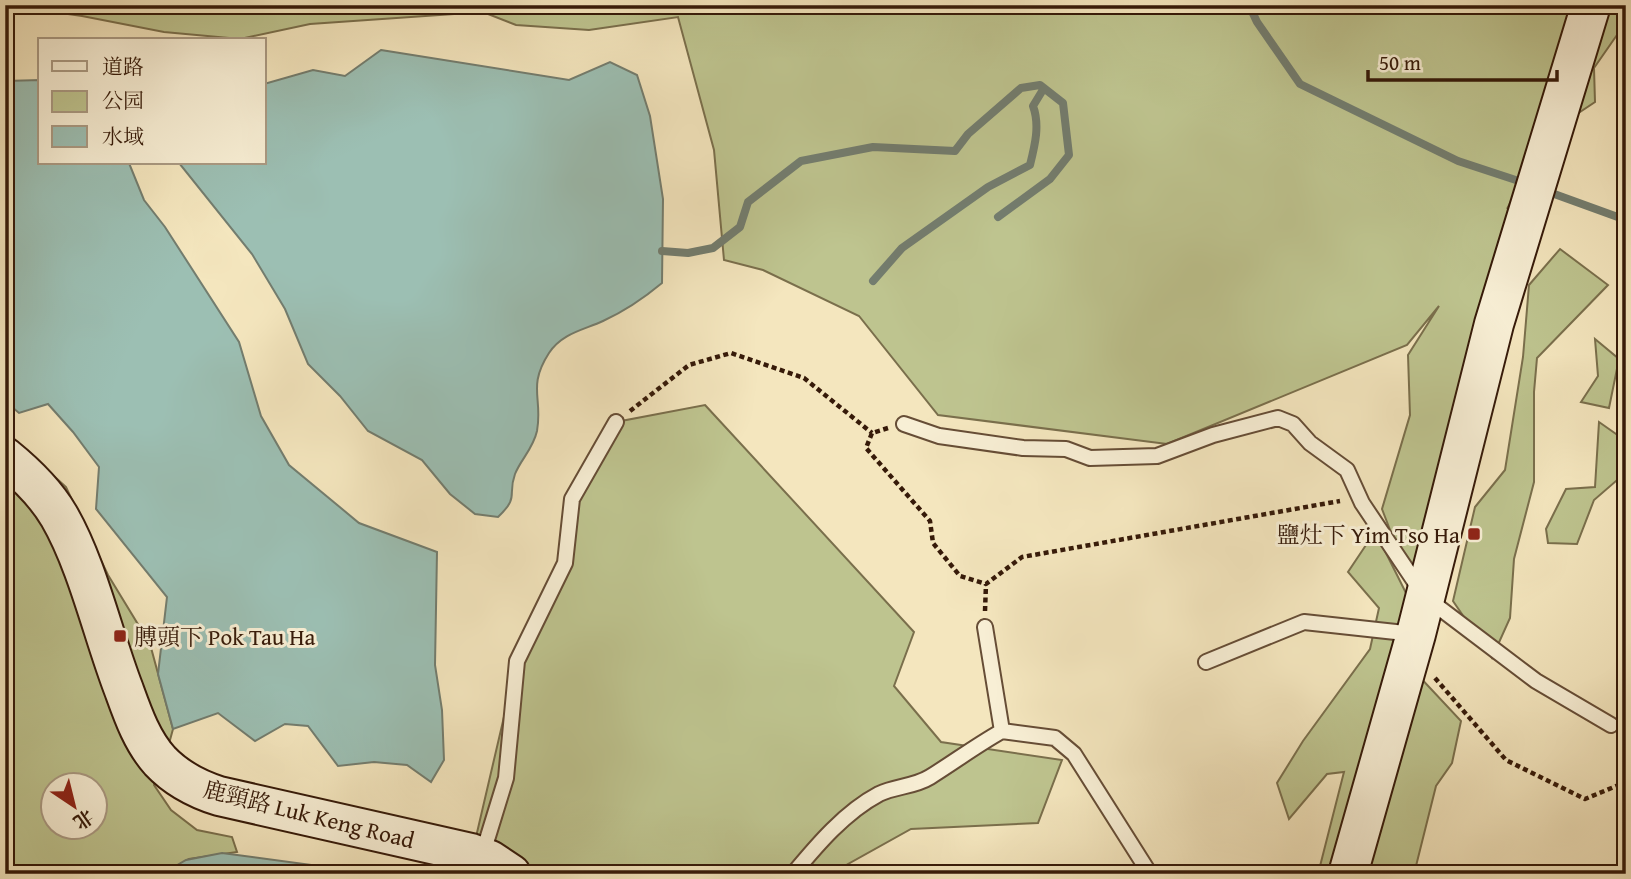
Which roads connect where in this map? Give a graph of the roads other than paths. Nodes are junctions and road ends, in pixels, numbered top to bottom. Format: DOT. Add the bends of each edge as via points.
graph roads {
  1 [pos="1591,5"];
  2 [pos="616,422"];
  3 [pos="904,424"];
  4 [pos="5,457"];
  5 [pos="1425,597"];
  6 [pos="985,627"];
  7 [pos="1413,642"];
  8 [pos="1206,662"];
  9 [pos="1611,725"];
  10 [pos="1002,731"];
  11 [pos="496,865"];
  12 [pos="793,874"];
  13 [pos="1150,874"];
  14 [pos="1348,874"];
  1 -- 5 [label="main road" via="1494,324"];
  2 -- 11 [label="lane" via="572,499 565,563 517,661"];
  3 -- 5 [label="lane" via="939,436 1066,449 1090,458 1157,456 1278,418 1293,424 1347,470 1362,503"];
  4 -- 11 [label="main road, 鹿頸路 Luk Keng Road" via="33,482 58,516 91,593 138,727 168,769 193,786 230,800"];
  5 -- 7 [label="main road"];
  5 -- 9 [label="lane" via="1536,681"];
  6 -- 10 [label="lane"];
  7 -- 8 [label="lane" via="1304,622"];
  7 -- 14 [label="main road"];
  10 -- 12 [label="lane" via="929,778 884,792 860,807 825,837"];
  10 -- 13 [label="lane" via="1055,738 1074,754"];
}
